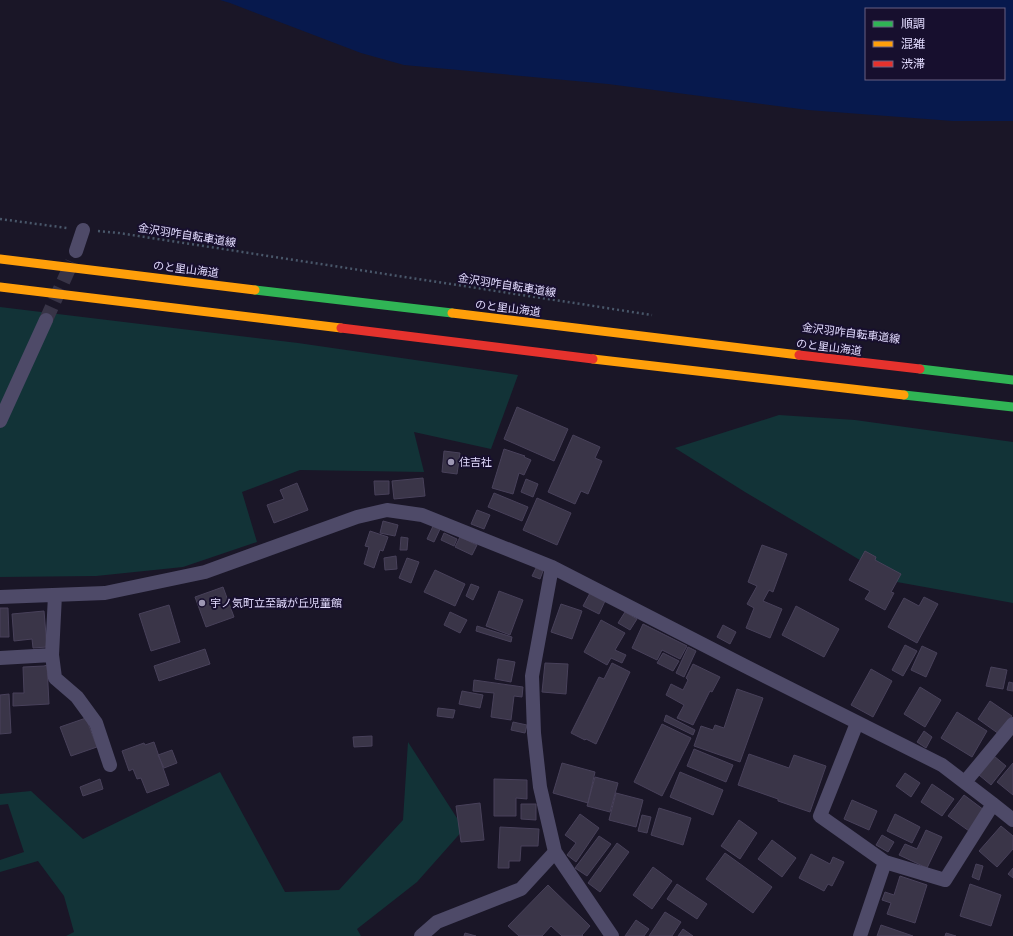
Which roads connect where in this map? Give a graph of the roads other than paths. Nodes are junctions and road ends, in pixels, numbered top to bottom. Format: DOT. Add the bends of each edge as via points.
graph roads {
  1 [pos="83,230"];
  2 [pos="76,251"];
  3 [pos="0,259"];
  4 [pos="0,287"];
  5 [pos="46,320"];
  6 [pos="1013,380"];
  7 [pos="1013,406"];
  8 [pos="0,421"];
  9 [pos="552,567"];
  10 [pos="55,595"];
  11 [pos="0,597"];
  12 [pos="52,655"];
  13 [pos="0,658"];
  14 [pos="857,723"];
  15 [pos="1013,724"];
  16 [pos="110,765"];
  17 [pos="965,782"];
  18 [pos="993,804"];
  19 [pos="1013,820"];
  20 [pos="555,852"];
  21 [pos="885,862"];
  22 [pos="421,936"];
  23 [pos="612,936"];
  24 [pos="860,936"];
  1 -- 2 [label="street"];
  3 -- 6 [label="highway, のと里山海道"];
  4 -- 7 [label="highway" via="844,389"];
  5 -- 8 [label="street"];
  9 -- 10 [label="street" via="422,515 387,510 357,517 204,572 105,593"];
  9 -- 14 [label="street"];
  9 -- 20 [label="street" via="532,676 534,733 540,787"];
  10 -- 11 [label="street"];
  10 -- 12 [label="street"];
  12 -- 13 [label="street"];
  12 -- 16 [label="street" via="56,678 76,697 96,723"];
  14 -- 17 [label="street" via="942,765"];
  14 -- 21 [label="street" via="820,816"];
  15 -- 17 [label="street"];
  17 -- 18 [label="street"];
  18 -- 19 [label="street"];
  18 -- 21 [label="street" via="945,880"];
  20 -- 22 [label="street" via="521,889 437,922"];
  20 -- 23 [label="street"];
  21 -- 24 [label="street"];
}
